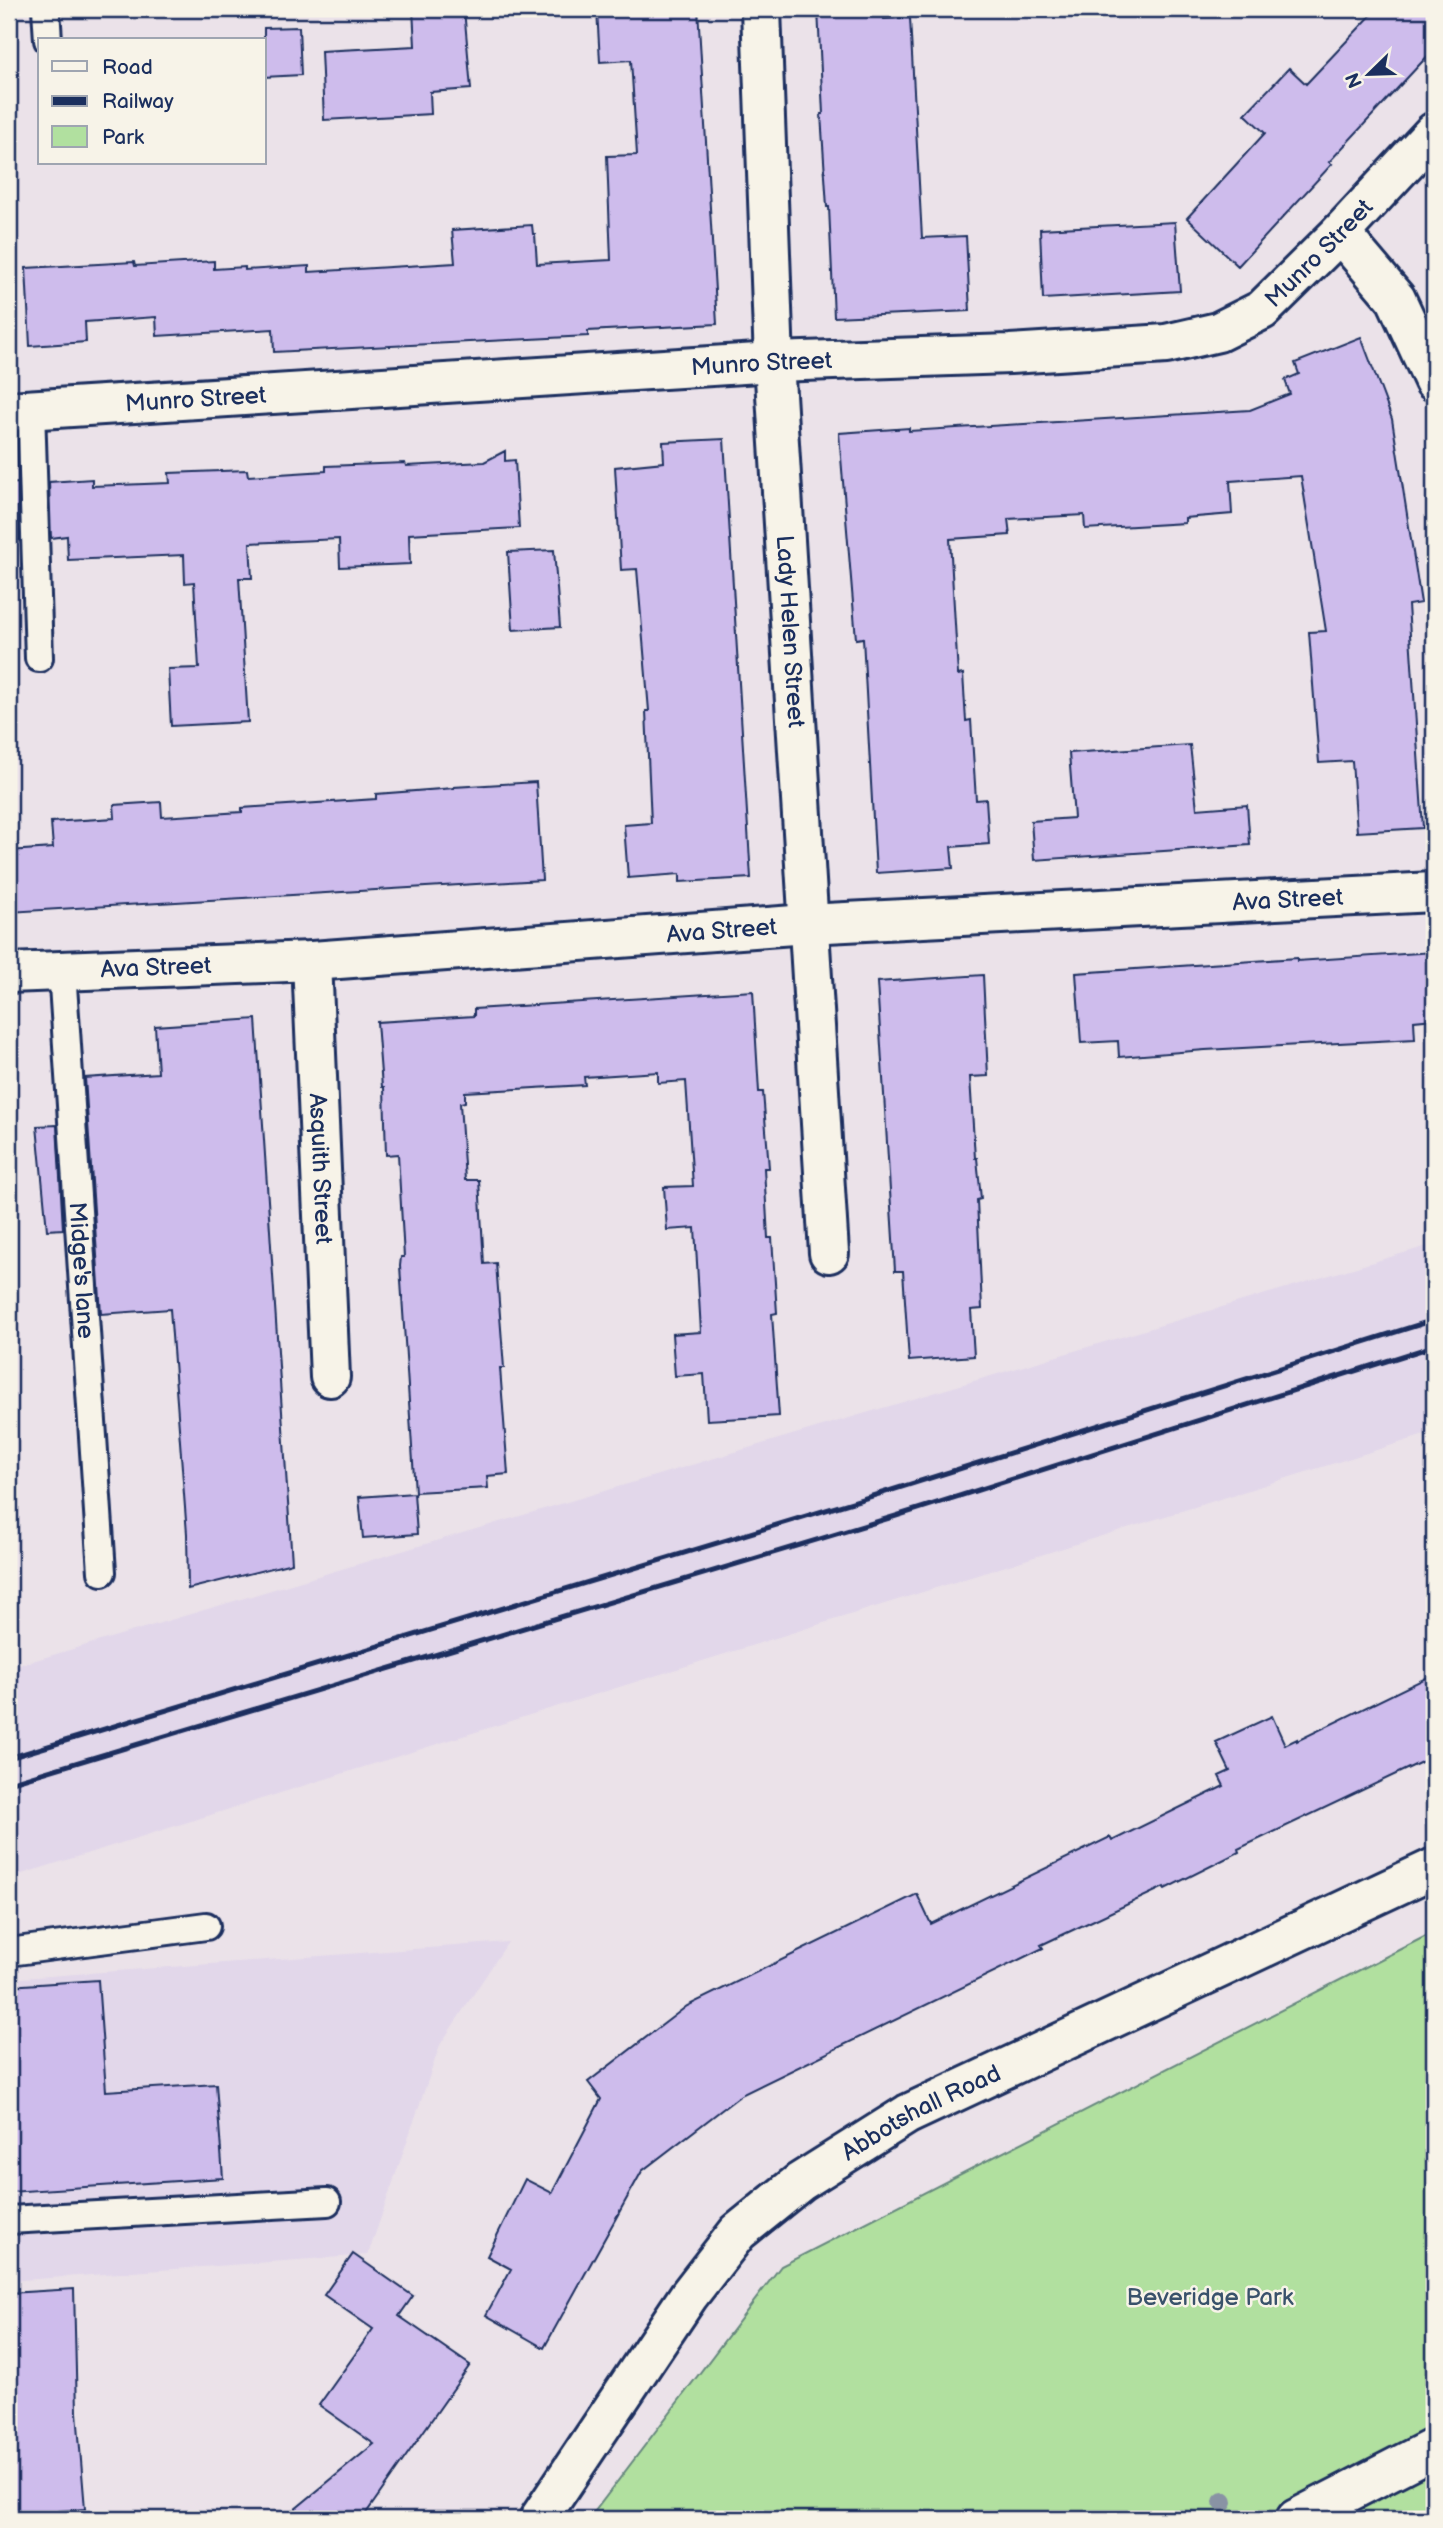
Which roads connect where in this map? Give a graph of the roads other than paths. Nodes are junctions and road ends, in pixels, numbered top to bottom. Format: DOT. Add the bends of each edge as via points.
graph roads {
  1 [pos="46,9"];
  2 [pos="761,9"];
  3 [pos="48,38"];
  4 [pos="1434,132"];
  5 [pos="1340,233"];
  6 [pos="774,362"];
  7 [pos="1434,381"];
  8 [pos="20,410"];
  9 [pos="39,658"];
  10 [pos="1434,892"];
  11 [pos="807,924"];
  12 [pos="312,961"];
  13 [pos="62,970"];
  14 [pos="9,973"];
  15 [pos="829,1253"];
  16 [pos="331,1388"];
  17 [pos="102,1572"];
  18 [pos="1434,1868"];
  19 [pos="206,1926"];
  20 [pos="9,1952"];
  21 [pos="327,2202"];
  22 [pos="9,2220"];
  23 [pos="1434,2448"];
  24 [pos="539,2519"];
  25 [pos="1296,2519"];
  1 -- 3 [label="lane"];
  2 -- 6 [label="street, Lady Helen Street"];
  4 -- 5 [label="street, Munro Street"];
  5 -- 6 [label="street, Munro Street" via="1262,310 1218,332 1166,344"];
  5 -- 7 [label="street" via="1396,299"];
  6 -- 8 [label="street, Munro Street"];
  6 -- 11 [label="street, Lady Helen Street"];
  8 -- 9 [label="lane"];
  10 -- 11 [label="street, Ava Street"];
  11 -- 12 [label="street, Ava Street"];
  11 -- 15 [label="street, Lady Helen Street"];
  12 -- 13 [label="street, Ava Street"];
  12 -- 16 [label="street, Asquith Street"];
  13 -- 14 [label="street, Ava Street"];
  13 -- 17 [label="lane, Midge's lane"];
  18 -- 24 [label="street, Abbotshall Road" via="908,2114 800,2182 738,2232 689,2295"];
  19 -- 20 [label="lane"];
  21 -- 22 [label="lane"];
  23 -- 25 [label="street"];
}
